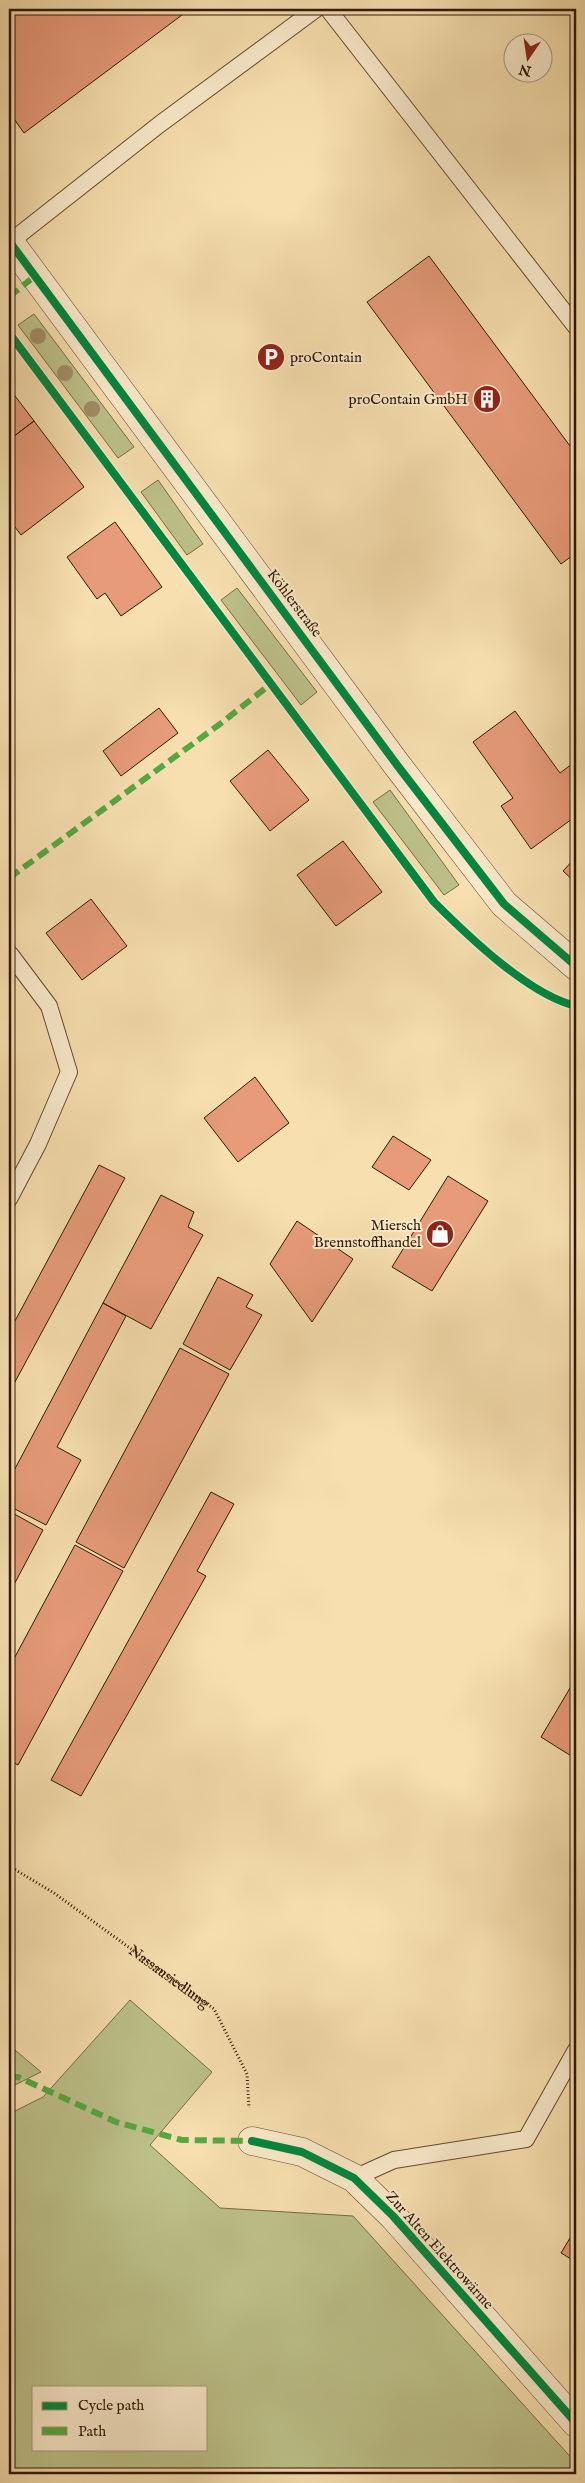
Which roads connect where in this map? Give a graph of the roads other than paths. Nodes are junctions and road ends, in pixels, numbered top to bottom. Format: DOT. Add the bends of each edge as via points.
graph roads {
  1 [pos="316,9"];
  2 [pos="328,9"];
  3 [pos="9,241"];
  4 [pos="576,327"];
  5 [pos="10,954"];
  6 [pos="576,966"];
  7 [pos="9,1199"];
  8 [pos="576,2050"];
  9 [pos="252,2141"];
  10 [pos="354,2178"];
  11 [pos="576,2423"];
  1 -- 3 [label="lane"];
  2 -- 4 [label="lane"];
  3 -- 6 [label="street, Köhlerstraße" via="397,765 504,904"];
  5 -- 7 [label="lane" via="49,1006 70,1072"];
  8 -- 10 [label="lane" via="526,2139 394,2160"];
  9 -- 10 [label="street, Zur Alten Elektrowärme" via="302,2152"];
  10 -- 11 [label="street, Zur Alten Elektrowärme" via="394,2216"];
}
